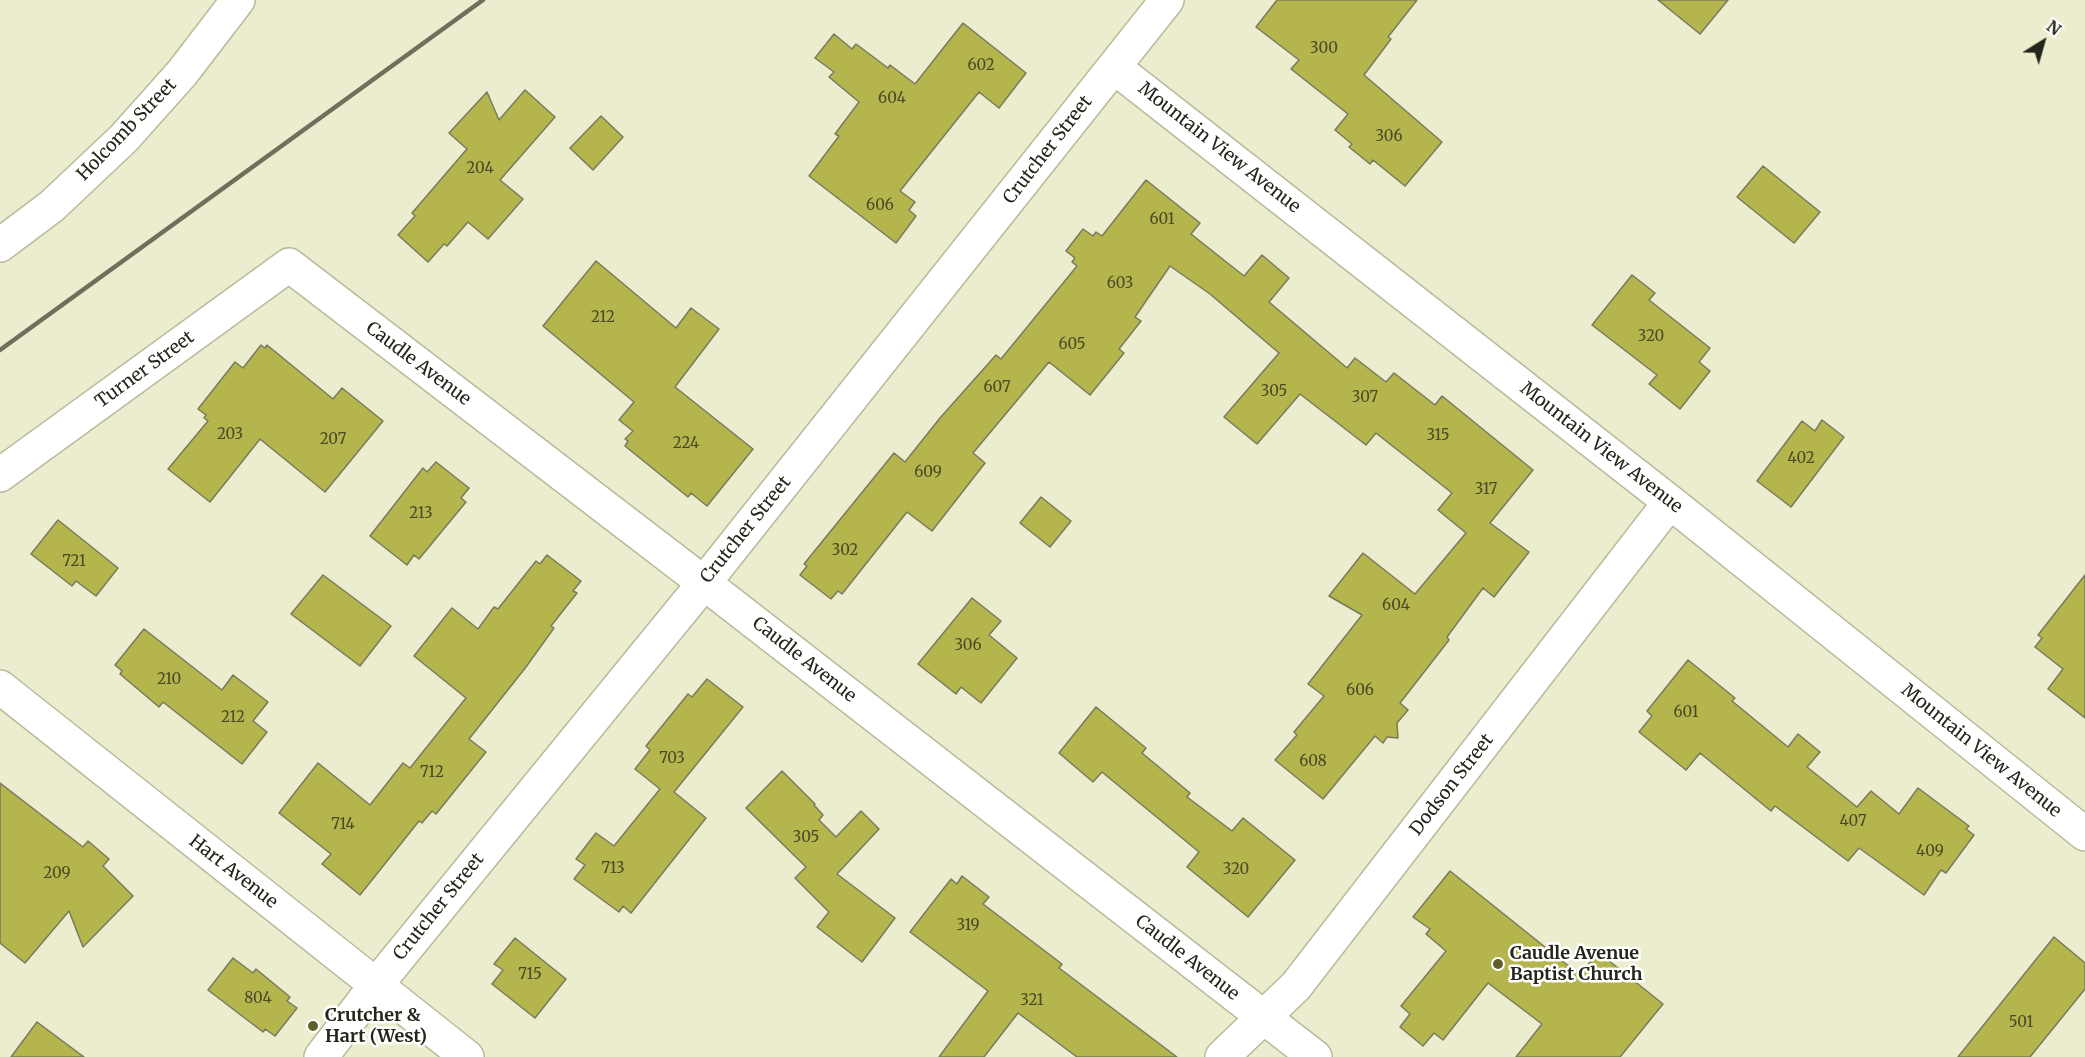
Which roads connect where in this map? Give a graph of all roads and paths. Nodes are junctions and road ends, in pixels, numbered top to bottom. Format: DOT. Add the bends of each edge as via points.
graph roads {
  1 [pos="238,0"];
  2 [pos="1167,0"];
  3 [pos="1114,67"];
  4 [pos="0,244"];
  5 [pos="290,266"];
  6 [pos="0,475"];
  7 [pos="1670,502"];
  8 [pos="704,582"];
  9 [pos="0,687"];
  10 [pos="2085,834"];
  11 [pos="376,985"];
  12 [pos="1264,1017"];
  13 [pos="321,1057"];
  14 [pos="467,1057"];
  15 [pos="1222,1057"];
  16 [pos="1315,1057"];
  1 -- 4 [label="street, Holcomb Street" via="182,73 124,138 52,206"];
  2 -- 3 [label="street, Crutcher Street"];
  3 -- 7 [label="street, Mountain View Avenue"];
  3 -- 8 [label="street, Crutcher Street"];
  5 -- 6 [label="street, Turner Street"];
  5 -- 8 [label="street, Caudle Avenue"];
  7 -- 10 [label="street, Mountain View Avenue"];
  7 -- 12 [label="street, Dodson Street" via="1296,986"];
  8 -- 11 [label="street, Crutcher Street"];
  8 -- 12 [label="street, Caudle Avenue"];
  9 -- 11 [label="street, Hart Avenue"];
  11 -- 13 [label="street, Crutcher Street"];
  11 -- 14 [label="street, Hart Avenue"];
  12 -- 15 [label="street, Dodson Street"];
  12 -- 16 [label="street, Caudle Avenue"];
}
